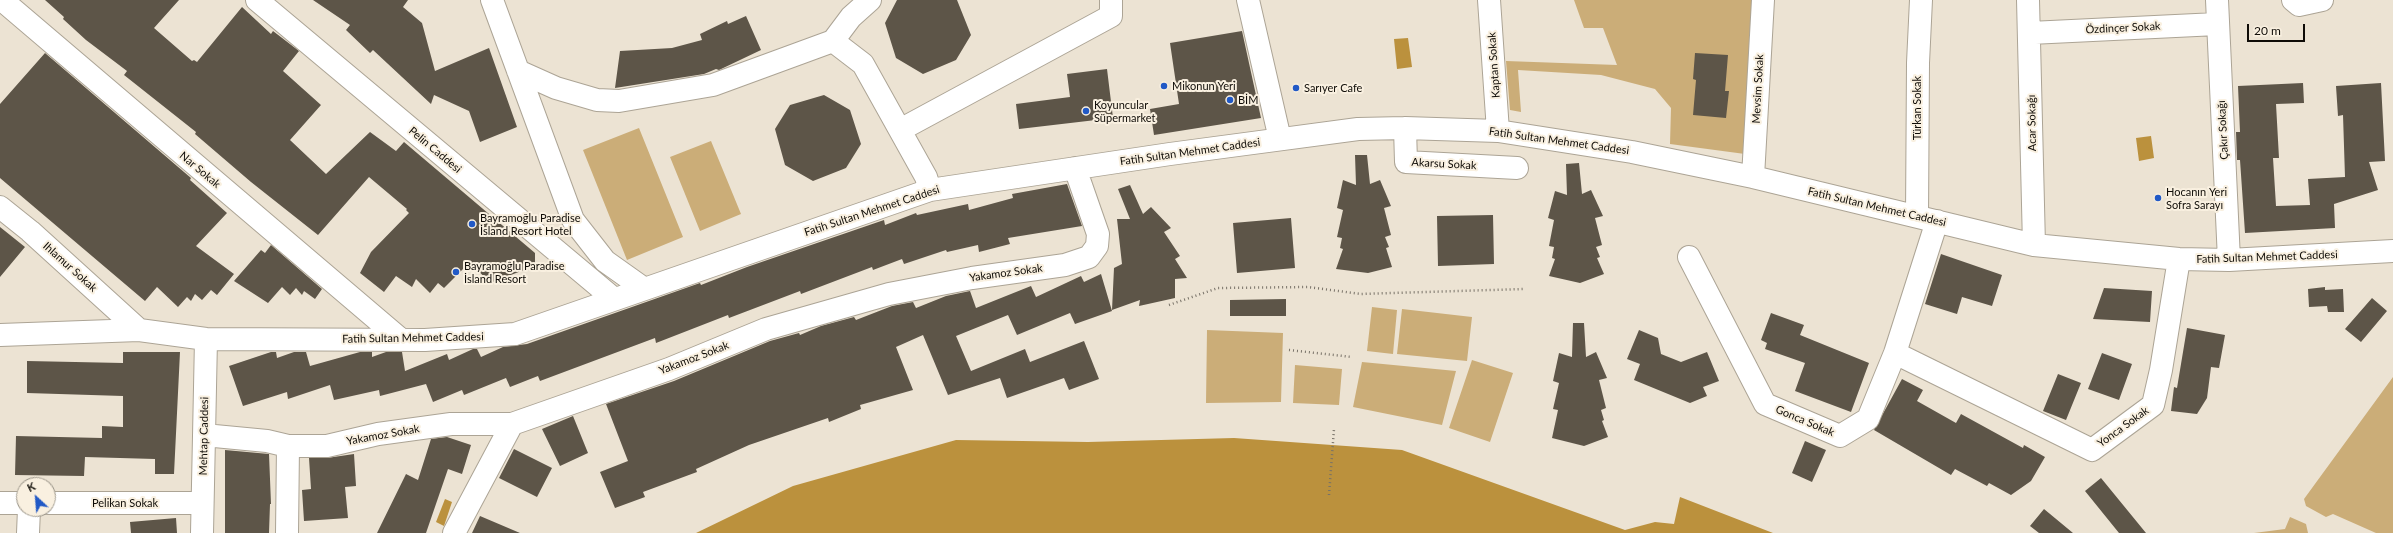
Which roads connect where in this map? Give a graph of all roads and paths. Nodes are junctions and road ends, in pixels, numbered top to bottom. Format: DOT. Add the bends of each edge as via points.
graph roads {
  1 [pos="2,0"];
  2 [pos="257,0"];
  3 [pos="492,0"];
  4 [pos="870,0"];
  5 [pos="1111,0"];
  6 [pos="1248,0"];
  7 [pos="1489,0"];
  8 [pos="1763,0"];
  9 [pos="1921,0"];
  10 [pos="2028,0"];
  11 [pos="2217,0"];
  12 [pos="2293,0"];
  13 [pos="2322,0"];
  14 [pos="2217,24"];
  15 [pos="2030,33"];
  16 [pos="833,41"];
  17 [pos="518,71"];
  18 [pos="1405,128"];
  19 [pos="900,130"];
  20 [pos="1498,131"];
  21 [pos="1280,139"];
  22 [pos="1075,168"];
  23 [pos="1517,168"];
  24 [pos="1753,177"];
  25 [pos="930,190"];
  26 [pos="0,207"];
  27 [pos="1927,219"];
  28 [pos="2034,245"];
  29 [pos="2393,251"];
  30 [pos="1689,257"];
  31 [pos="2179,259"];
  32 [pos="2229,260"];
  33 [pos="643,288"];
  34 [pos="1523,289"];
  35 [pos="614,299"];
  36 [pos="1169,305"];
  37 [pos="139,330"];
  38 [pos="0,335"];
  39 [pos="398,338"];
  40 [pos="206,339"];
  41 [pos="1289,350"];
  42 [pos="1895,353"];
  43 [pos="1352,357"];
  44 [pos="512,424"];
  45 [pos="1334,429"];
  46 [pos="204,435"];
  47 [pos="288,446"];
  48 [pos="1329,495"];
  49 [pos="0,503"];
  50 [pos="16,503"];
  51 [pos="56,503"];
  52 [pos="202,503"];
  53 [pos="29,517"];
  54 [pos="28,533"];
  55 [pos="202,533"];
  56 [pos="287,533"];
  57 [pos="454,533"];
  1 -- 39 [label="street, Nar Sokak"];
  2 -- 35 [label="street, Pelin Caddesi"];
  3 -- 17 [label="street"];
  4 -- 16 [label="street" via="850,17"];
  5 -- 19 [label="street" via="1111,16"];
  6 -- 21 [label="street"];
  7 -- 20 [label="street, Kaptan Sokak"];
  8 -- 24 [label="street, Mevsim Sokak"];
  9 -- 27 [label="street, Türkan Sokak" via="1918,63"];
  10 -- 15 [label="street, Acar Sokağı"];
  11 -- 14 [label="street, Çakır Sokağı"];
  12 -- 13 [label="street" via="2299,5"];
  14 -- 15 [label="street, Özdinçer Sokak"];
  14 -- 32 [label="street, Çakır Sokağı"];
  15 -- 28 [label="street, Acar Sokağı"];
  16 -- 17 [label="street" via="713,85 619,101 597,100 556,88"];
  16 -- 19 [label="street" via="863,64"];
  17 -- 33 [label="street" via="573,220 605,261"];
  18 -- 20 [label="street, Fatih Sultan Mehmet Caddesi"];
  18 -- 21 [label="street, Fatih Sultan Mehmet Caddesi" via="1358,129"];
  18 -- 23 [label="street, Akarsu Sokak" via="1406,162"];
  19 -- 25 [label="street"];
  20 -- 24 [label="street, Fatih Sultan Mehmet Caddesi" via="1632,152"];
  21 -- 22 [label="street, Fatih Sultan Mehmet Caddesi"];
  22 -- 25 [label="street, Fatih Sultan Mehmet Caddesi"];
  22 -- 44 [label="street, Yakamoz Sokak" via="1098,234 1097,246 1089,258 1065,266 972,278 889,294 766,329 669,368"];
  24 -- 27 [label="street, Fatih Sultan Mehmet Caddesi"];
  25 -- 33 [label="street, Fatih Sultan Mehmet Caddesi"];
  26 -- 37 [label="street, Ihlamur Sokak"];
  27 -- 28 [label="street, Fatih Sultan Mehmet Caddesi"];
  27 -- 42 [label="street, Gonca Sokak"];
  28 -- 31 [label="street, Fatih Sultan Mehmet Caddesi"];
  29 -- 32 [label="street, Fatih Sultan Mehmet Caddesi"];
  30 -- 42 [label="street, Gonca Sokak" via="1765,404 1840,436 1868,419"];
  31 -- 32 [label="street, Fatih Sultan Mehmet Caddesi"];
  31 -- 42 [label="street, Yonca Sokak" via="2162,370 2152,405 2092,450"];
  33 -- 35 [label="street, Fatih Sultan Mehmet Caddesi"];
  34 -- 36 [label="path" via="1361,294 1308,287 1218,288"];
  35 -- 39 [label="street, Fatih Sultan Mehmet Caddesi" via="515,334 461,339"];
  37 -- 38 [label="street, Fatih Sultan Mehmet Caddesi"];
  37 -- 40 [label="street, Fatih Sultan Mehmet Caddesi"];
  39 -- 40 [label="street, Fatih Sultan Mehmet Caddesi"];
  40 -- 46 [label="street, Mehtap Caddesi"];
  41 -- 43 [label="path"];
  44 -- 47 [label="street, Yakamoz Sokak" via="451,424 378,434 326,446"];
  44 -- 57 [label="street"];
  45 -- 48 [label="path"];
  46 -- 47 [label="street, Yakamoz Sokak" via="267,441"];
  46 -- 52 [label="street, Mehtap Caddesi"];
  47 -- 56 [label="street"];
  49 -- 50 [label="street"];
  51 -- 52 [label="street, Pelikan Sokak"];
  52 -- 55 [label="street, Mehtap Caddesi"];
  53 -- 54 [label="street"];
}
